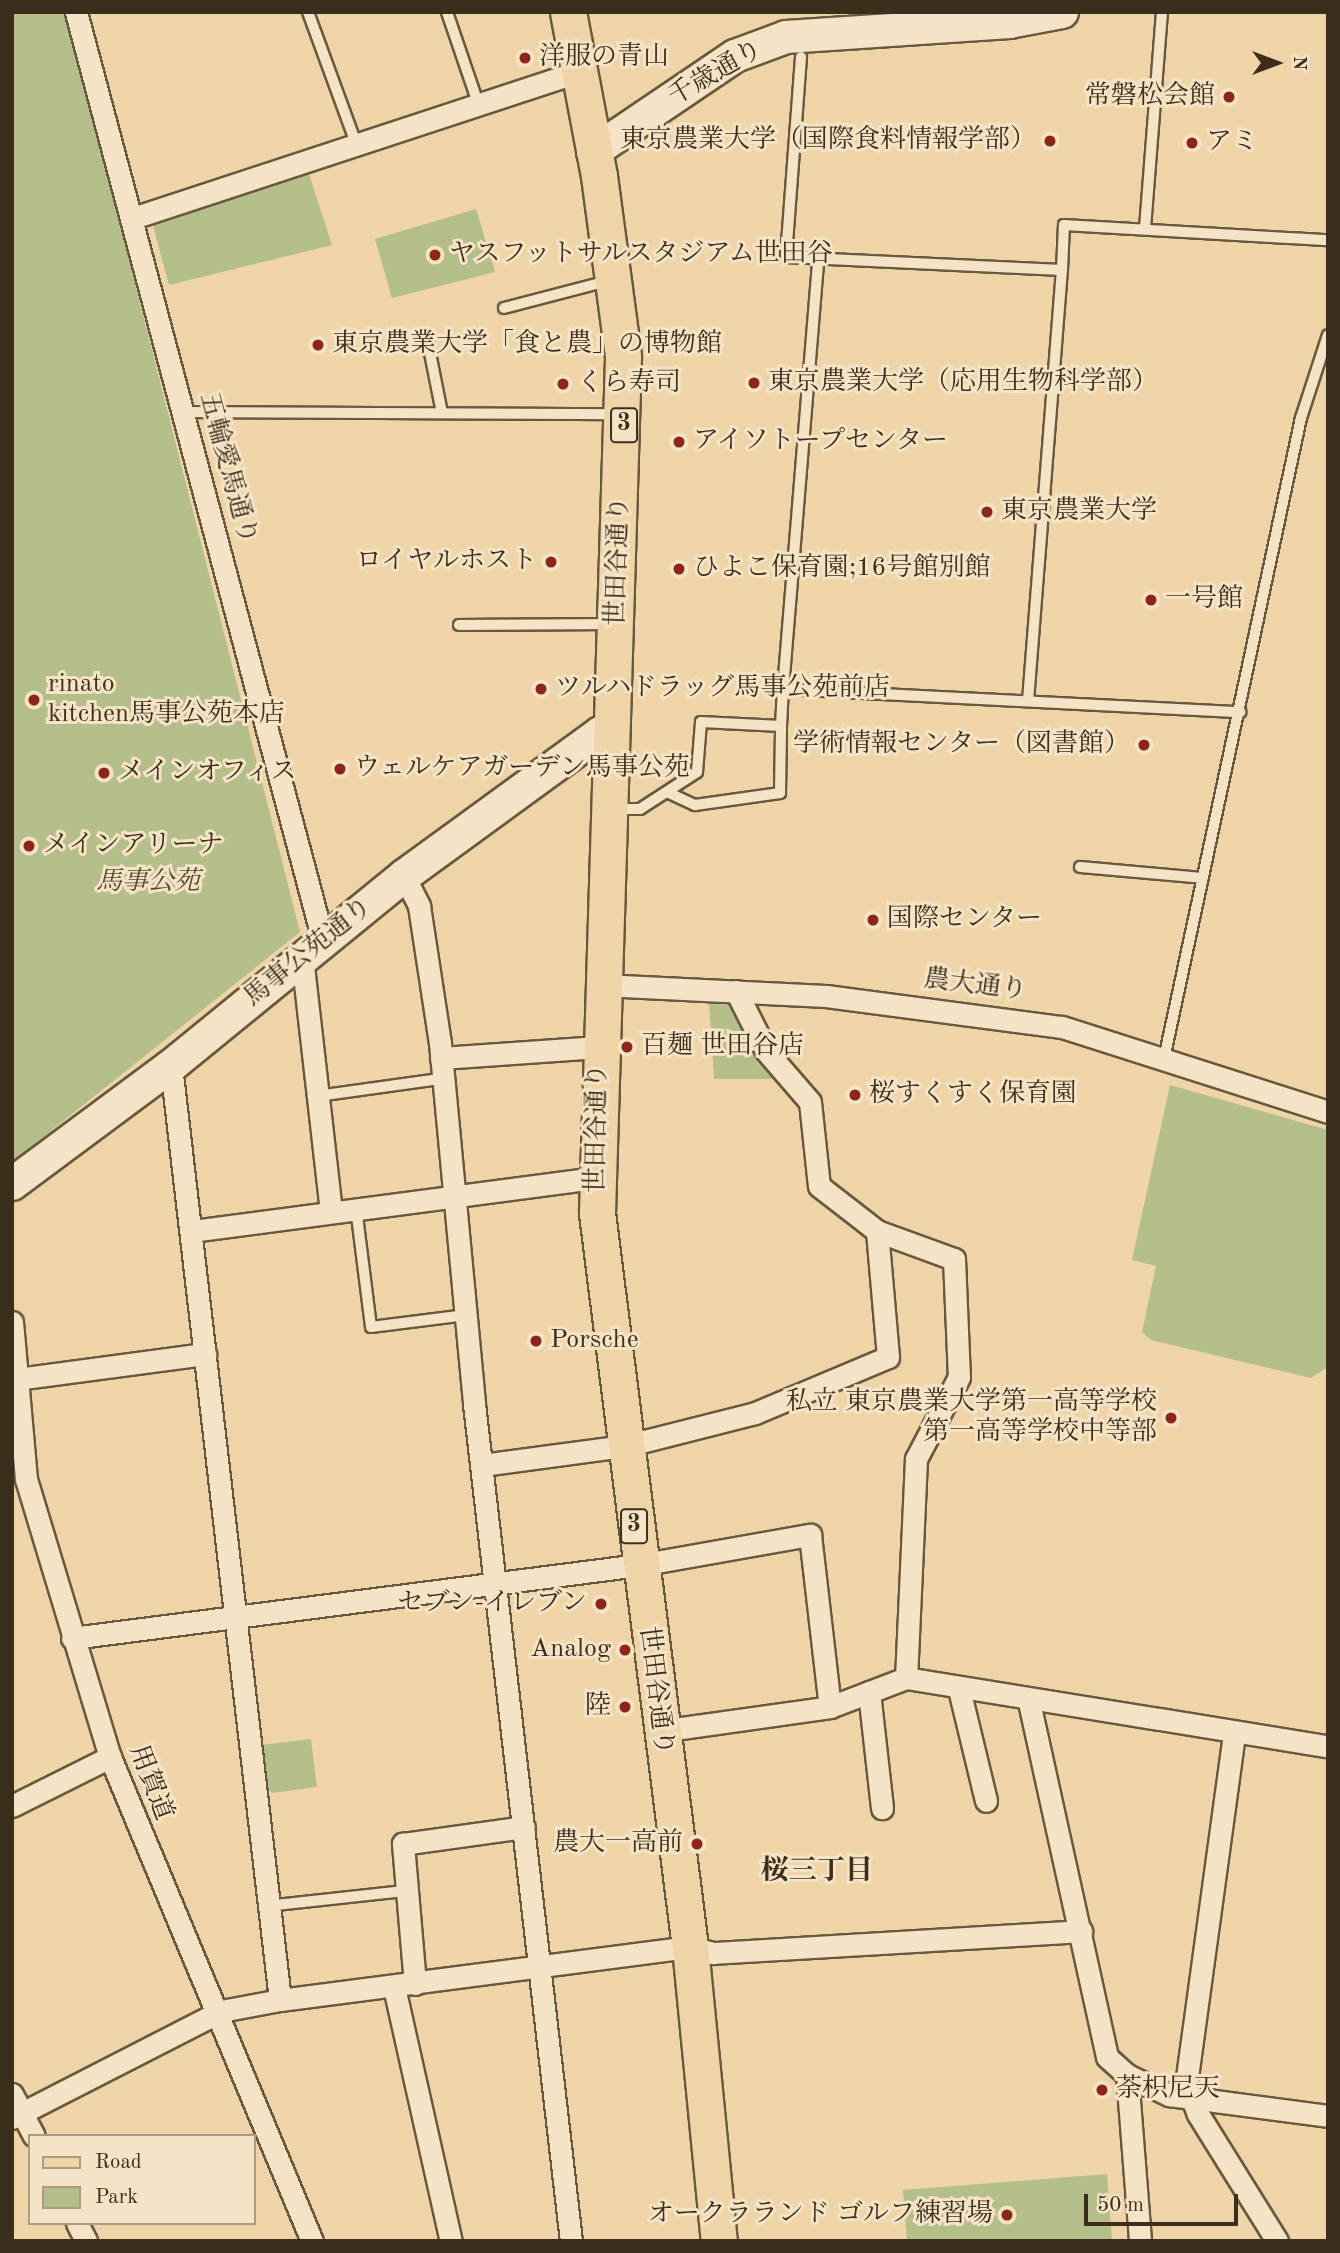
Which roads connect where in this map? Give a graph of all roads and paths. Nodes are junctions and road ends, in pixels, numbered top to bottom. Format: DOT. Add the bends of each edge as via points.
graph roads {
  1 [pos="76,12"];
  2 [pos="308,12"];
  3 [pos="447,12"];
  4 [pos="568,12"];
  5 [pos="1062,12"];
  6 [pos="1162,12"];
  7 [pos="801,57"];
  8 [pos="576,72"];
  9 [pos="478,103"];
  10 [pos="356,143"];
  11 [pos="593,152"];
  12 [pos="133,218"];
  13 [pos="1145,228"];
  14 [pos="1328,240"];
  15 [pos="818,259"];
  16 [pos="1062,270"];
  17 [pos="614,279"];
  18 [pos="504,308"];
  19 [pos="1328,335"];
  20 [pos="428,344"];
  21 [pos="183,412"];
  22 [pos="442,413"];
  23 [pos="624,414"];
  24 [pos="617,623"];
  25 [pos="459,625"];
  26 [pos="783,690"];
  27 [pos="1028,701"];
  28 [pos="1240,712"];
  29 [pos="781,726"];
  30 [pos="611,733"];
  31 [pos="669,793"];
  32 [pos="608,809"];
  33 [pos="1080,867"];
  34 [pos="404,876"];
  35 [pos="1203,878"];
  36 [pos="312,948"];
  37 [pos="602,985"];
  38 [pos="736,991"];
  39 [pos="599,1047"];
  40 [pos="1164,1059"];
  41 [pos="171,1066"];
  42 [pos="441,1068"];
  43 [pos="317,1096"];
  44 [pos="1328,1112"];
  45 [pos="597,1178"];
  46 [pos="12,1184"];
  47 [pos="452,1197"];
  48 [pos="356,1208"];
  49 [pos="331,1210"];
  50 [pos="191,1231"];
  51 [pos="877,1231"];
  52 [pos="466,1315"];
  53 [pos="12,1322"];
  54 [pos="205,1354"];
  55 [pos="17,1379"];
  56 [pos="625,1446"];
  57 [pos="482,1465"];
  58 [pos="19,1482"];
  59 [pos="639,1565"];
  60 [pos="500,1582"];
  61 [pos="236,1615"];
  62 [pos="72,1638"];
  63 [pos="906,1678"];
  64 [pos="959,1689"];
  65 [pos="869,1692"];
  66 [pos="1029,1702"];
  67 [pos="830,1707"];
  68 [pos="660,1731"];
  69 [pos="1234,1734"];
  70 [pos="1328,1746"];
  71 [pos="110,1757"];
  72 [pos="986,1801"];
  73 [pos="12,1805"];
  74 [pos="883,1808"];
  75 [pos="524,1827"];
  76 [pos="406,1891"];
  77 [pos="267,1906"];
  78 [pos="1081,1931"];
  79 [pos="690,1947"];
  80 [pos="538,1968"];
  81 [pos="404,1985"];
  82 [pos="280,2000"];
  83 [pos="221,2011"];
  84 [pos="1127,2075"];
  85 [pos="1191,2098"];
  86 [pos="16,2108"];
  87 [pos="1328,2116"];
  88 [pos="33,2134"];
  89 [pos="78,2225"];
  90 [pos="86,2241"];
  91 [pos="312,2241"];
  92 [pos="451,2241"];
  93 [pos="571,2241"];
  94 [pos="719,2241"];
  95 [pos="1140,2241"];
  96 [pos="1277,2241"];
  1 -- 12 [label="street, 五輪愛馬通り"];
  2 -- 10 [label="lane"];
  3 -- 9 [label="lane"];
  4 -- 8 [label="main road, 世田谷通り / 3"];
  5 -- 11 [label="street, 千歳通り" via="1010,22 835,28 786,37 735,56"];
  6 -- 13 [label="lane"];
  7 -- 15 [label="lane" via="786,257"];
  8 -- 9 [label="street"];
  8 -- 11 [label="main road, 世田谷通り / 3"];
  9 -- 10 [label="street"];
  10 -- 12 [label="street"];
  11 -- 17 [label="main road, 世田谷通り / 3"];
  12 -- 21 [label="street, 五輪愛馬通り"];
  13 -- 14 [label="lane"];
  13 -- 16 [label="lane" via="1065,225"];
  15 -- 16 [label="lane"];
  15 -- 26 [label="lane"];
  16 -- 27 [label="lane"];
  17 -- 18 [label="lane"];
  17 -- 23 [label="main road, 世田谷通り / 3"];
  19 -- 28 [label="lane" via="1301,418"];
  20 -- 22 [label="lane"];
  21 -- 22 [label="lane"];
  21 -- 36 [label="street, 五輪愛馬通り"];
  22 -- 23 [label="lane"];
  23 -- 24 [label="main road, 世田谷通り / 3"];
  24 -- 25 [label="lane"];
  24 -- 30 [label="main road, 世田谷通り / 3"];
  26 -- 27 [label="lane"];
  26 -- 29 [label="lane"];
  27 -- 28 [label="lane"];
  28 -- 35 [label="lane"];
  29 -- 31 [label="lane" via="701,722 697,772"];
  29 -- 31 [label="lane" via="780,793 695,805"];
  30 -- 32 [label="main road, 世田谷通り / 3"];
  30 -- 34 [label="street, 馬事公苑通り" via="600,733"];
  31 -- 32 [label="lane" via="640,809"];
  32 -- 37 [label="main road, 世田谷通り / 3"];
  33 -- 35 [label="lane"];
  34 -- 36 [label="street, 馬事公苑通り"];
  34 -- 42 [label="street" via="419,906"];
  35 -- 40 [label="lane"];
  36 -- 41 [label="street, 馬事公苑通り"];
  36 -- 43 [label="street, 五輪愛馬通り"];
  37 -- 38 [label="street, 農大通り"];
  37 -- 39 [label="main road, 世田谷通り / 3"];
  38 -- 40 [label="street, 農大通り" via="1004,1017 1062,1027"];
  38 -- 51 [label="street" via="766,1051 810,1102 819,1186"];
  39 -- 42 [label="street"];
  39 -- 45 [label="main road, 世田谷通り / 3"];
  40 -- 44 [label="street, 農大通り"];
  41 -- 46 [label="street, 馬事公苑通り"];
  41 -- 50 [label="street"];
  42 -- 43 [label="lane"];
  42 -- 47 [label="street"];
  43 -- 49 [label="street, 五輪愛馬通り"];
  45 -- 47 [label="street"];
  45 -- 56 [label="main road, 世田谷通り / 3" via="619,1332"];
  47 -- 48 [label="street"];
  47 -- 52 [label="street"];
  48 -- 49 [label="street"];
  48 -- 52 [label="lane" via="371,1326"];
  49 -- 50 [label="street"];
  50 -- 54 [label="street"];
  51 -- 56 [label="street" via="888,1357 755,1413"];
  51 -- 63 [label="street" via="954,1259 959,1377 916,1460"];
  52 -- 57 [label="street"];
  53 -- 55 [label="street, 用賀道"];
  54 -- 55 [label="street"];
  54 -- 61 [label="street"];
  55 -- 58 [label="street, 用賀道"];
  56 -- 57 [label="street"];
  56 -- 59 [label="main road, 世田谷通り / 3"];
  57 -- 60 [label="street"];
  58 -- 62 [label="street, 用賀道"];
  59 -- 60 [label="street"];
  59 -- 67 [label="street" via="810,1535"];
  59 -- 68 [label="main road, 世田谷通り / 3"];
  60 -- 61 [label="street"];
  60 -- 75 [label="street"];
  61 -- 62 [label="street"];
  61 -- 77 [label="street"];
  62 -- 71 [label="street, 用賀道"];
  63 -- 64 [label="street"];
  63 -- 65 [label="street"];
  64 -- 66 [label="street"];
  64 -- 72 [label="street"];
  65 -- 67 [label="street"];
  65 -- 74 [label="street"];
  66 -- 69 [label="street"];
  66 -- 78 [label="street"];
  67 -- 68 [label="street"];
  68 -- 79 [label="main road, 世田谷通り / 3"];
  69 -- 70 [label="street"];
  69 -- 85 [label="street" via="1186,2083"];
  71 -- 73 [label="street"];
  71 -- 83 [label="street, 用賀道"];
  75 -- 76 [label="street" via="403,1844"];
  75 -- 80 [label="street"];
  76 -- 77 [label="lane"];
  76 -- 81 [label="street"];
  77 -- 82 [label="street"];
  78 -- 79 [label="street" via="713,1953"];
  78 -- 84 [label="street" via="1107,2057"];
  79 -- 80 [label="street"];
  79 -- 94 [label="main road, 世田谷通り / 3"];
  80 -- 81 [label="street"];
  80 -- 93 [label="street"];
  81 -- 82 [label="street"];
  81 -- 92 [label="street"];
  82 -- 83 [label="street"];
  83 -- 86 [label="street"];
  83 -- 91 [label="street, 用賀道"];
  84 -- 85 [label="street"];
  84 -- 95 [label="street"];
  85 -- 87 [label="street"];
  85 -- 96 [label="street"];
  86 -- 88 [label="street"];
  89 -- 90 [label="street"];
}
